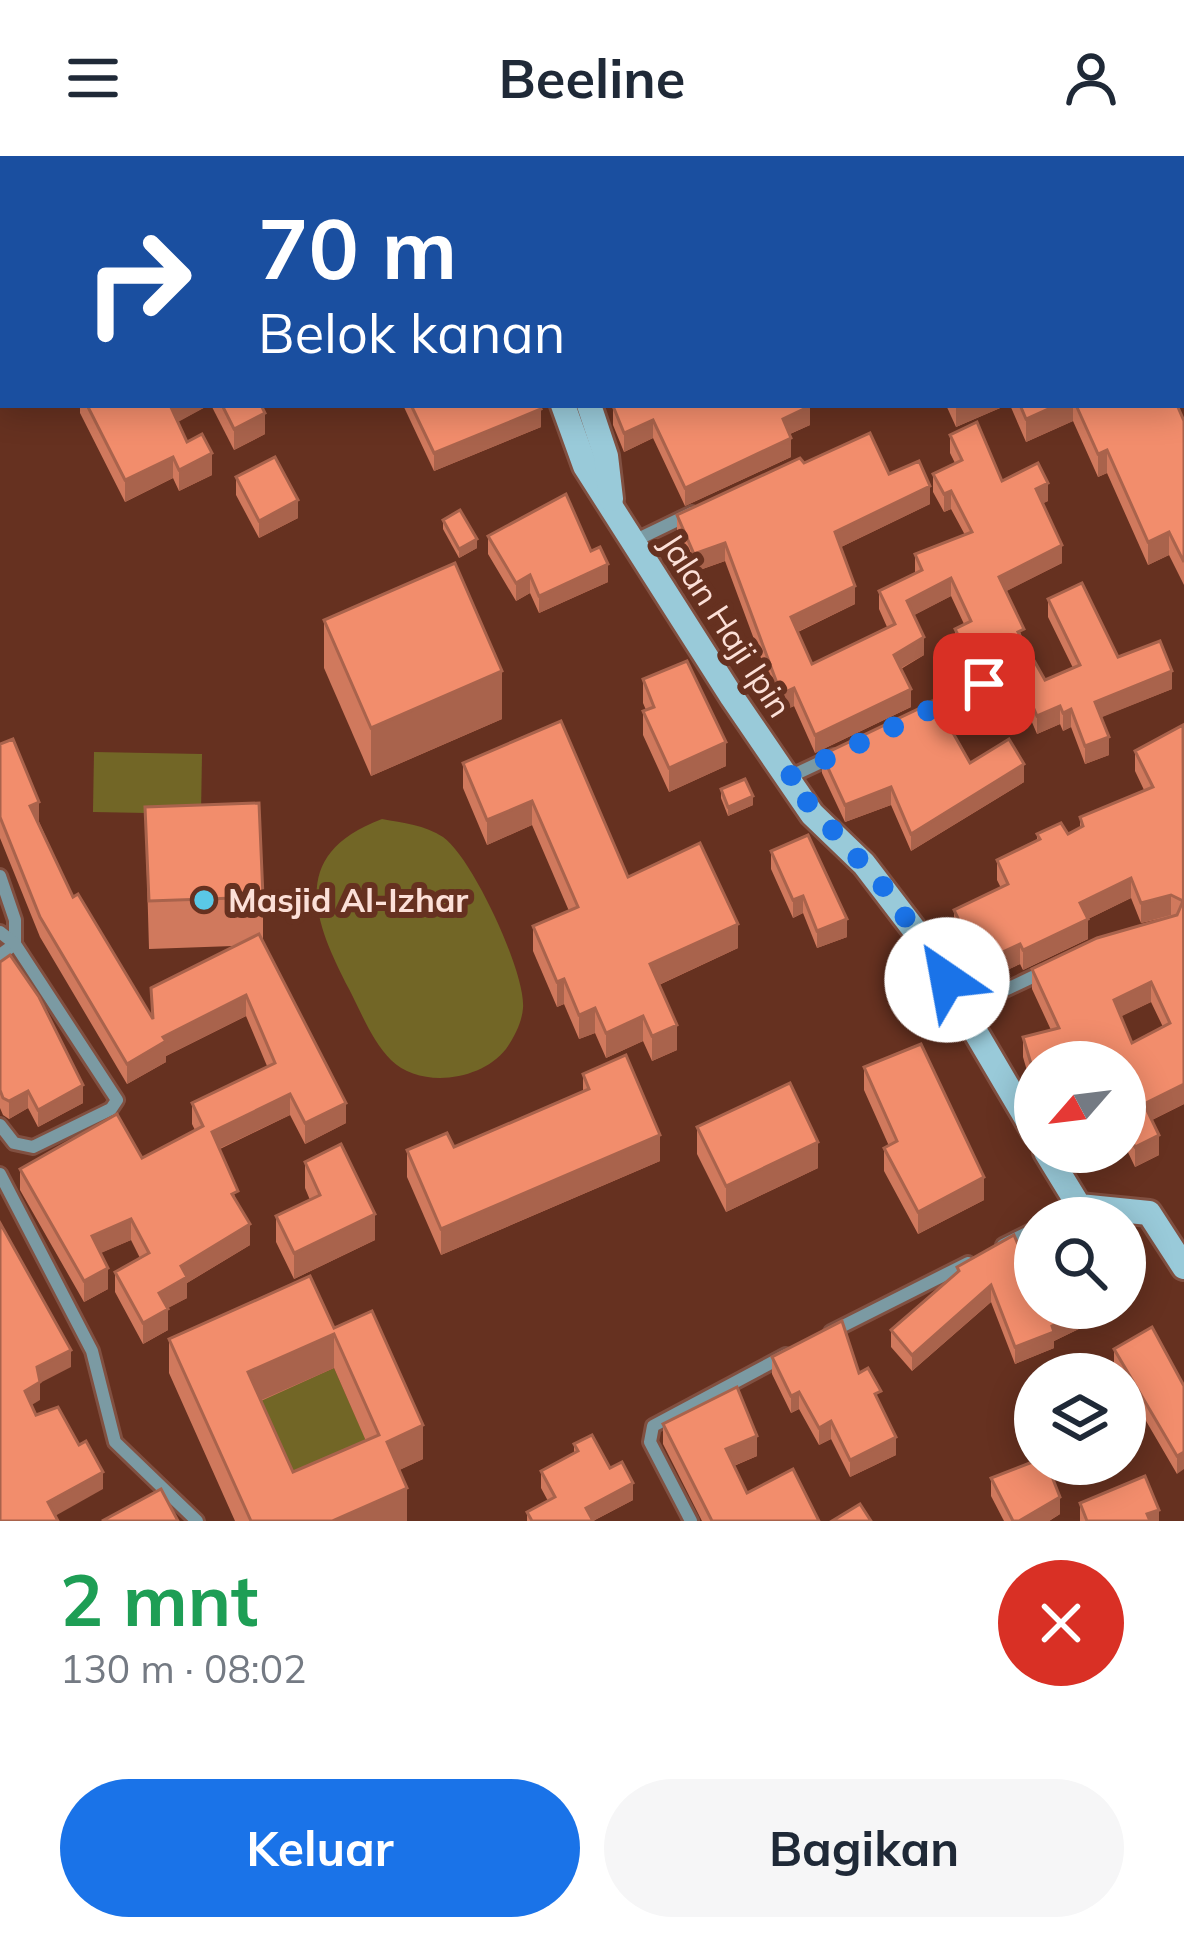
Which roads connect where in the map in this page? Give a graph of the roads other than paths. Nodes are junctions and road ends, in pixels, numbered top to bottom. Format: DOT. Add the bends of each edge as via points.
graph roads {
  1 [pos="564,408"];
  2 [pos="590,408"];
  3 [pos="611,502"];
  4 [pos="716,502"];
  5 [pos="634,542"];
  6 [pos="984,684"];
  7 [pos="921,714"];
  8 [pos="844,751"];
  9 [pos="786,778"];
  10 [pos="0,876"];
  11 [pos="0,932"];
  12 [pos="15,944"];
  13 [pos="0,955"];
  14 [pos="1056,966"];
  15 [pos="963,1010"];
  16 [pos="1014,1097"];
  17 [pos="0,1124"];
  18 [pos="0,1174"];
  19 [pos="1146,1214"];
  20 [pos="1014,1239"];
  21 [pos="996,1249"];
  22 [pos="1181,1254"];
  23 [pos="977,1258"];
  24 [pos="815,1341"];
  25 [pos="794,1351"];
  26 [pos="197,1521"];
  27 [pos="691,1521"];
  1 -- 3 [label="street, Jalan Haji Ipin" via="585,466"];
  2 -- 3 [label="street, Jalan Haji Ipin"];
  3 -- 5 [label="street, Jalan Haji Ipin"];
  4 -- 5 [label="street"];
  5 -- 9 [label="street, Jalan Haji Ipin"];
  6 -- 7 [label="street"];
  8 -- 9 [label="street"];
  9 -- 15 [label="street, Jalan Haji Ipin" via="889,893"];
  10 -- 12 [label="street" via="16,920"];
  11 -- 12 [label="street"];
  12 -- 13 [label="street"];
  12 -- 17 [label="street" via="117,1100 33,1147 14,1143"];
  14 -- 15 [label="street"];
  15 -- 16 [label="street, Jalan Haji Ipin"];
  18 -- 26 [label="street" via="92,1351 115,1442"];
  19 -- 22 [label="street"];
  20 -- 21 [label="street"];
  23 -- 24 [label="street"];
  25 -- 27 [label="street" via="653,1426 650,1442"];
}
